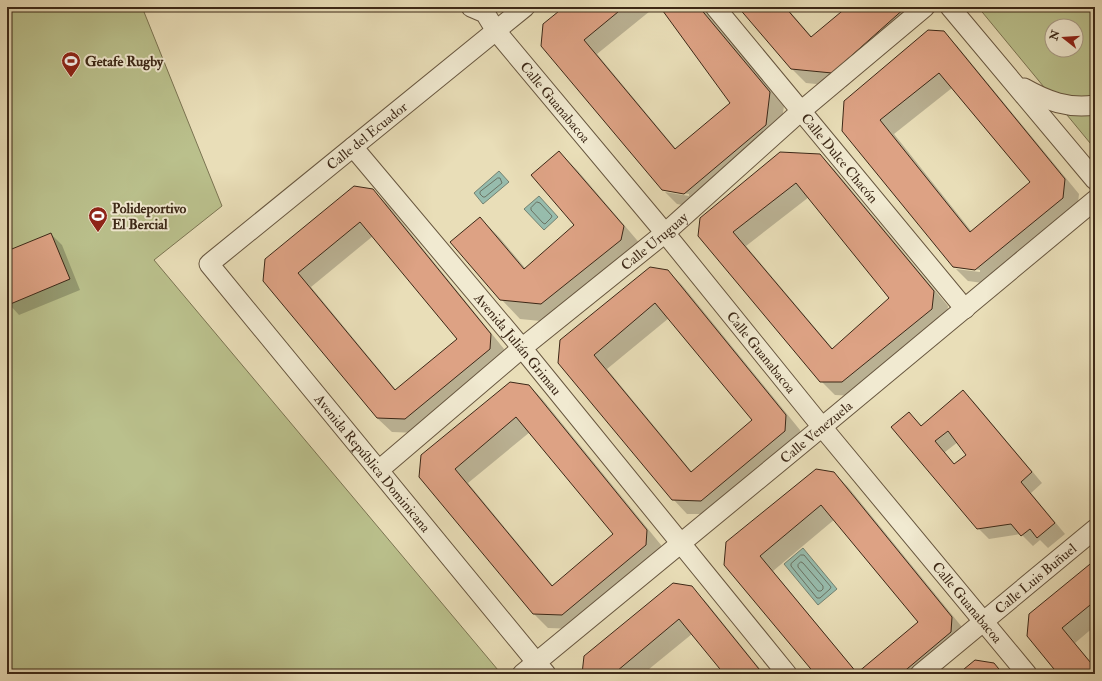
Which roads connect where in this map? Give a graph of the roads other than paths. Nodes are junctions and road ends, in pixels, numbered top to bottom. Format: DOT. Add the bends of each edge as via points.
graph roads {
  1 [pos="471,7"];
  2 [pos="525,7"];
  3 [pos="716,7"];
  4 [pos="926,7"];
  5 [pos="950,7"];
  6 [pos="496,31"];
  7 [pos="1016,84"];
  8 [pos="1095,105"];
  9 [pos="800,111"];
  10 [pos="353,147"];
  11 [pos="1095,180"];
  12 [pos="1095,200"];
  13 [pos="665,233"];
  14 [pos="209,264"];
  15 [pos="965,309"];
  16 [pos="522,348"];
  17 [pos="822,427"];
  18 [pos="378,470"];
  19 [pos="1095,529"];
  20 [pos="680,543"];
  21 [pos="984,622"];
  22 [pos="541,668"];
  23 [pos="522,674"];
  24 [pos="787,674"];
  25 [pos="920,674"];
  26 [pos="1027,674"];
  1 -- 6 [label="street, Calle Guanabacoa" via="485,13"];
  2 -- 6 [label="street, Calle del Ecuador"];
  3 -- 9 [label="street, Calle Dulce Chacón"];
  4 -- 9 [label="street, Calle Uruguay"];
  5 -- 7 [label="street"];
  6 -- 10 [label="street, Calle del Ecuador"];
  6 -- 13 [label="street, Calle Guanabacoa"];
  7 -- 8 [label="street" via="1043,99 1063,105"];
  7 -- 11 [label="street"];
  9 -- 13 [label="street, Calle Uruguay"];
  9 -- 15 [label="street, Calle Dulce Chacón"];
  10 -- 14 [label="street, Calle del Ecuador"];
  10 -- 16 [label="street, Avenida Julián Grimau"];
  12 -- 15 [label="street, Calle Venezuela"];
  13 -- 16 [label="street, Calle Uruguay"];
  13 -- 17 [label="street, Calle Guanabacoa"];
  14 -- 18 [label="street, Avenida República Dominicana"];
  15 -- 17 [label="street, Calle Venezuela"];
  16 -- 18 [label="street, Calle Uruguay"];
  16 -- 20 [label="street, Avenida Julián Grimau"];
  17 -- 20 [label="street, Calle Venezuela"];
  17 -- 21 [label="street, Calle Guanabacoa"];
  18 -- 22 [label="street, Avenida República Dominicana"];
  19 -- 21 [label="street, Calle Luis Buñuel"];
  20 -- 22 [label="street, Calle Venezuela"];
  20 -- 24 [label="street, Avenida Julián Grimau"];
  21 -- 25 [label="street, Calle Luis Buñuel"];
  21 -- 26 [label="street, Calle Guanabacoa"];
  22 -- 23 [label="street, Calle Venezuela"];
}
